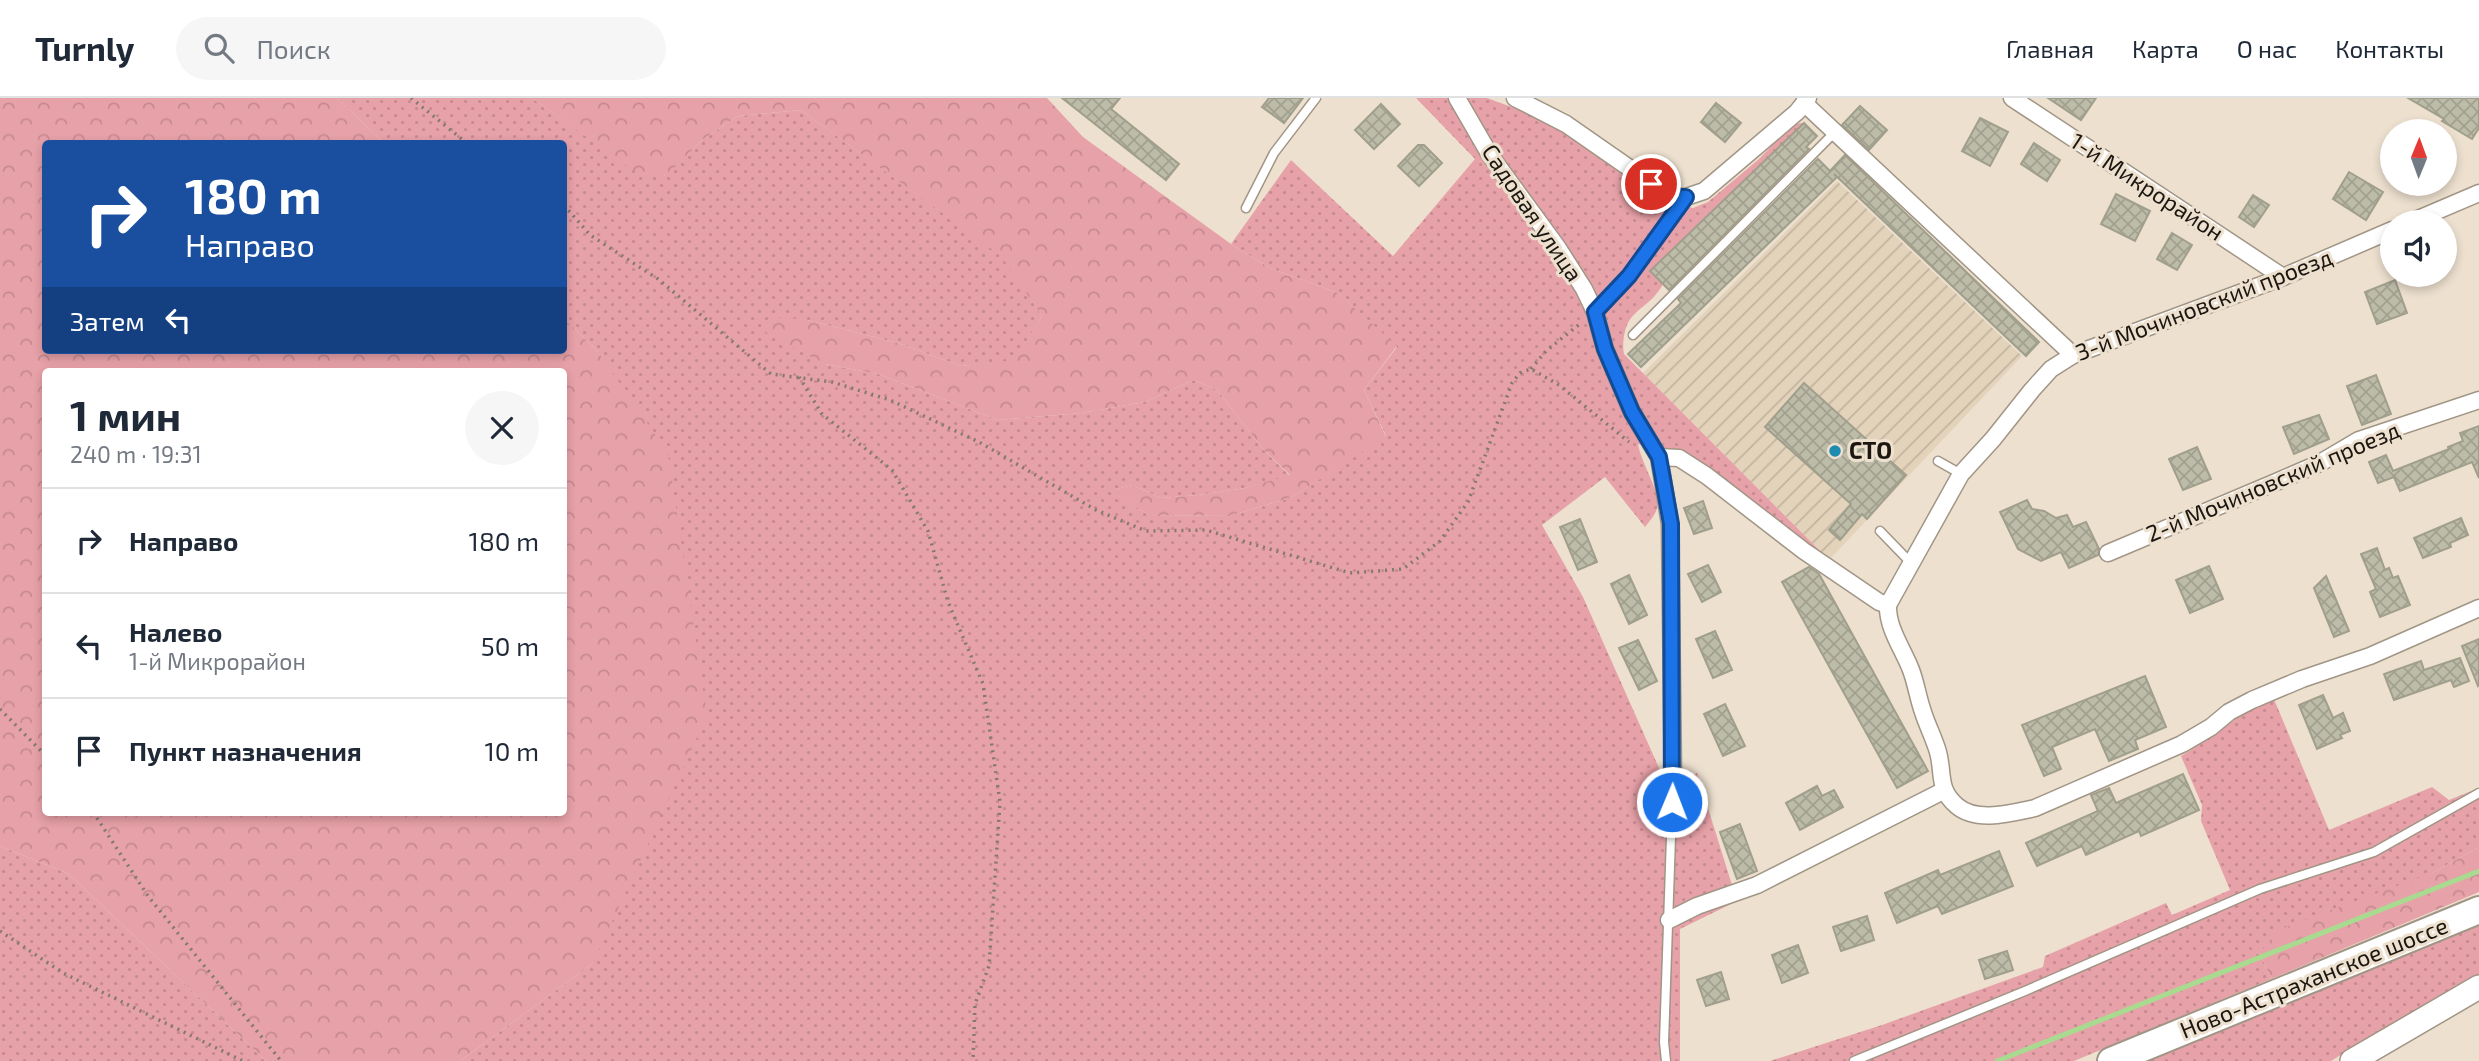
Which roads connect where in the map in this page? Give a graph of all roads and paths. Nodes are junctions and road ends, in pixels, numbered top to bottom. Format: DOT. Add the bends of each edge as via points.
graph roads {
  1 [pos="411,98"];
  2 [pos="1316,98"];
  3 [pos="1457,98"];
  4 [pos="1515,98"];
  5 [pos="2012,98"];
  6 [pos="1806,101"];
  7 [pos="1835,132"];
  8 [pos="463,140"];
  9 [pos="2479,193"];
  10 [pos="1686,197"];
  11 [pos="567,208"];
  12 [pos="1246,208"];
  13 [pos="2439,210"];
  14 [pos="2380,235"];
  15 [pos="2283,277"];
  16 [pos="1595,312"];
  17 [pos="1633,334"];
  18 [pos="2073,355"];
  19 [pos="1531,369"];
  20 [pos="799,377"];
  21 [pos="2479,400"];
  22 [pos="1659,457"];
  23 [pos="1938,461"];
  24 [pos="1961,474"];
  25 [pos="1880,531"];
  26 [pos="2108,553"];
  27 [pos="1912,564"];
  28 [pos="1888,605"];
  29 [pos="2479,608"];
  30 [pos="0,709"];
  31 [pos="42,752"];
  32 [pos="1672,778"];
  33 [pos="1943,791"];
  34 [pos="2479,793"];
  35 [pos="96,816"];
  36 [pos="2479,910"];
  37 [pos="1670,920"];
  38 [pos="0,931"];
  39 [pos="2479,987"];
  40 [pos="243,1061"];
  41 [pos="281,1061"];
  42 [pos="973,1061"];
  43 [pos="1667,1061"];
  44 [pos="1854,1061"];
  45 [pos="2111,1061"];
  46 [pos="2352,1061"];
  1 -- 8 [label="path"];
  2 -- 12 [label="lane" via="1274,153"];
  3 -- 16 [label="street, Садовая улица" via="1490,155 1558,248"];
  4 -- 10 [label="street" via="1566,124 1671,197"];
  5 -- 15 [label="street, 1-й Микрорайон"];
  6 -- 7 [label="street"];
  6 -- 10 [label="street" via="1704,191"];
  7 -- 17 [label="lane"];
  7 -- 18 [label="street"];
  9 -- 13 [label="street"];
  10 -- 16 [label="lane" via="1629,276"];
  11 -- 20 [label="path" via="590,235 658,279 771,374"];
  14 -- 15 [label="street, 3-й Мочиновский проезд"];
  15 -- 18 [label="street, 3-й Мочиновский проезд"];
  16 -- 19 [label="path"];
  16 -- 22 [label="street, Садовая улица" via="1632,412"];
  18 -- 24 [label="street, 3-й Мочиновский проезд" via="2051,369"];
  19 -- 20 [label="path" via="1512,383 1468,502 1440,541 1403,569 1350,573 1206,530 1146,531 1096,510 979,442 890,400"];
  19 -- 22 [label="path" via="1559,385 1637,449"];
  20 -- 42 [label="path" via="822,414 892,470 928,531 948,602 984,684 1000,802 991,953 975,1004"];
  21 -- 26 [label="street, 2-й Мочиновский проезд" via="2358,440 2320,463"];
  22 -- 28 [label="street" via="1679,458 1707,475 1804,551"];
  22 -- 32 [label="street, Садовая улица" via="1671,524"];
  23 -- 24 [label="lane"];
  24 -- 27 [label="street, 3-й Мочиновский проезд"];
  25 -- 27 [label="lane"];
  27 -- 28 [label="street, 3-й Мочиновский проезд"];
  28 -- 33 [label="street" via="1887,617 1912,673 1938,752"];
  29 -- 33 [label="street" via="2370,656 2252,700 2182,744 2035,808 1975,814 1958,807"];
  30 -- 31 [label="path"];
  32 -- 37 [label="lane"];
  33 -- 37 [label="street" via="1757,885"];
  34 -- 44 [label="lane" via="2374,852 2260,889"];
  35 -- 41 [label="path" via="148,896"];
  36 -- 45 [label="main road, Ново-Астраханское шоссе"];
  37 -- 43 [label="lane"];
  38 -- 40 [label="path" via="63,973"];
  39 -- 46 [label="street"];
}
